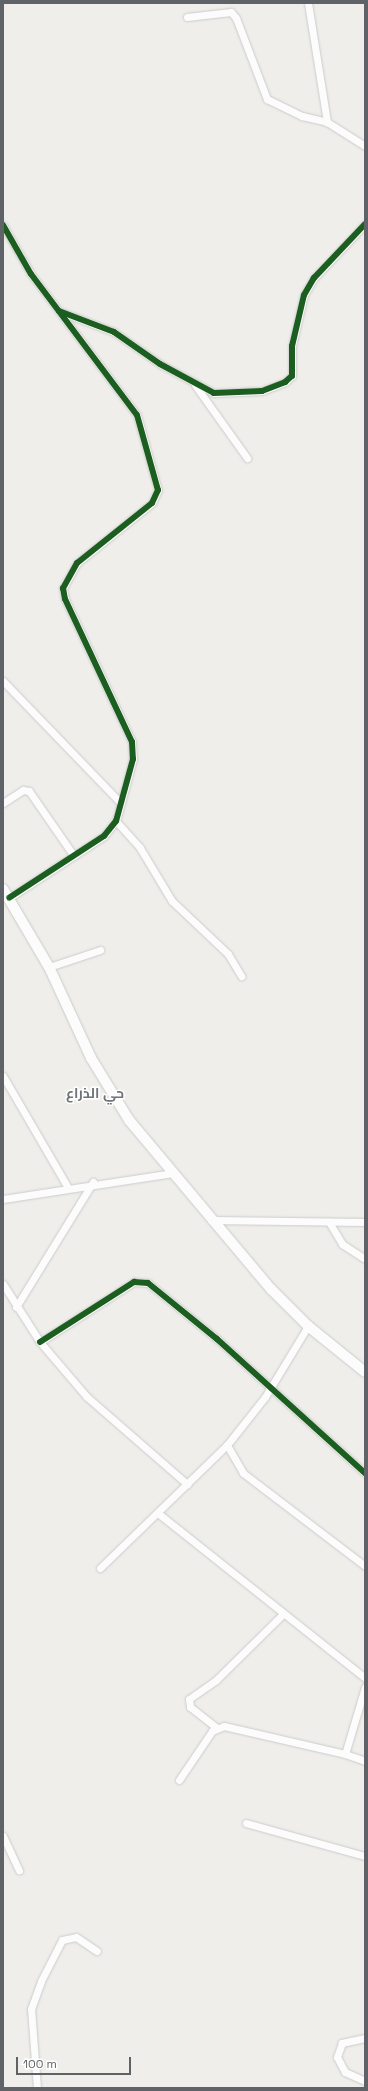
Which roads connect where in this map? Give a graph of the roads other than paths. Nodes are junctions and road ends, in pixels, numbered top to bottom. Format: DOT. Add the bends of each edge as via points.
graph roads {
  1 [pos="308,3"];
  2 [pos="187,17"];
  3 [pos="327,122"];
  4 [pos="365,146"];
  5 [pos="365,224"];
  6 [pos="3,225"];
  7 [pos="59,310"];
  8 [pos="194,384"];
  9 [pos="248,458"];
  10 [pos="3,681"];
  11 [pos="3,802"];
  12 [pos="120,802"];
  13 [pos="116,821"];
  14 [pos="74,856"];
  15 [pos="3,889"];
  16 [pos="10,898"];
  17 [pos="100,950"];
  18 [pos="49,967"];
  19 [pos="242,976"];
  20 [pos="3,1076"];
  21 [pos="173,1173"];
  22 [pos="93,1182"];
  23 [pos="67,1186"];
  24 [pos="3,1199"];
  25 [pos="210,1220"];
  26 [pos="329,1222"];
  27 [pos="365,1222"];
  28 [pos="365,1259"];
  29 [pos="3,1284"];
  30 [pos="16,1307"];
  31 [pos="308,1326"];
  32 [pos="40,1342"];
  33 [pos="365,1372"];
  34 [pos="271,1387"];
  35 [pos="228,1446"];
  36 [pos="365,1473"];
  37 [pos="187,1484"];
  38 [pos="159,1514"];
  39 [pos="365,1566"];
  40 [pos="100,1568"];
  41 [pos="282,1615"];
  42 [pos="365,1678"];
  43 [pos="365,1686"];
  44 [pos="217,1728"];
  45 [pos="345,1754"];
  46 [pos="365,1761"];
  47 [pos="179,1780"];
  48 [pos="246,1823"];
  49 [pos="3,1836"];
  50 [pos="365,1856"];
  51 [pos="19,1870"];
  52 [pos="97,1950"];
  53 [pos="365,2038"];
  54 [pos="365,2081"];
  55 [pos="37,2088"];
  1 -- 3 [label="street"];
  2 -- 3 [label="street" via="230,12 236,18 267,99 302,116"];
  3 -- 4 [label="street"];
  5 -- 8 [label="street" via="314,278 304,295 292,346 294,372 289,379 262,391 232,394 214,393"];
  6 -- 7 [label="street" via="31,274"];
  7 -- 8 [label="street" via="114,332"];
  7 -- 12 [label="street" via="137,415 158,485 152,503 82,557 63,588 65,599 132,742 133,758"];
  8 -- 9 [label="street"];
  10 -- 12 [label="street"];
  11 -- 14 [label="street" via="23,790 29,791"];
  12 -- 13 [label="street"];
  13 -- 14 [label="street" via="104,836"];
  13 -- 19 [label="street" via="140,848 172,901 228,954"];
  14 -- 16 [label="street"];
  15 -- 16 [label="main road"];
  16 -- 18 [label="main road"];
  17 -- 18 [label="street"];
  18 -- 21 [label="main road" via="109,1090 146,1143"];
  20 -- 23 [label="street"];
  21 -- 22 [label="street"];
  21 -- 25 [label="main road"];
  22 -- 23 [label="street"];
  22 -- 30 [label="street"];
  23 -- 24 [label="street"];
  25 -- 26 [label="street"];
  25 -- 31 [label="main road"];
  26 -- 27 [label="street"];
  26 -- 28 [label="street" via="342,1244"];
  29 -- 30 [label="street"];
  30 -- 32 [label="street"];
  31 -- 33 [label="main road"];
  31 -- 34 [label="street"];
  32 -- 34 [label="street" via="101,1301 141,1282 160,1291"];
  32 -- 37 [label="street" via="87,1397"];
  34 -- 35 [label="street"];
  34 -- 36 [label="street"];
  35 -- 37 [label="street"];
  35 -- 39 [label="street" via="247,1477"];
  37 -- 38 [label="street"];
  38 -- 40 [label="street"];
  38 -- 41 [label="street"];
  41 -- 42 [label="street"];
  41 -- 44 [label="street" via="216,1680 189,1699 190,1707"];
  43 -- 45 [label="street"];
  44 -- 45 [label="street" via="242,1729"];
  44 -- 47 [label="street" via="206,1739"];
  45 -- 46 [label="street"];
  48 -- 50 [label="street"];
  49 -- 51 [label="street"];
  52 -- 55 [label="street" via="76,1937 62,1940 41,1981 31,2009"];
  53 -- 54 [label="street" via="342,2043 337,2057 345,2072"];
}
